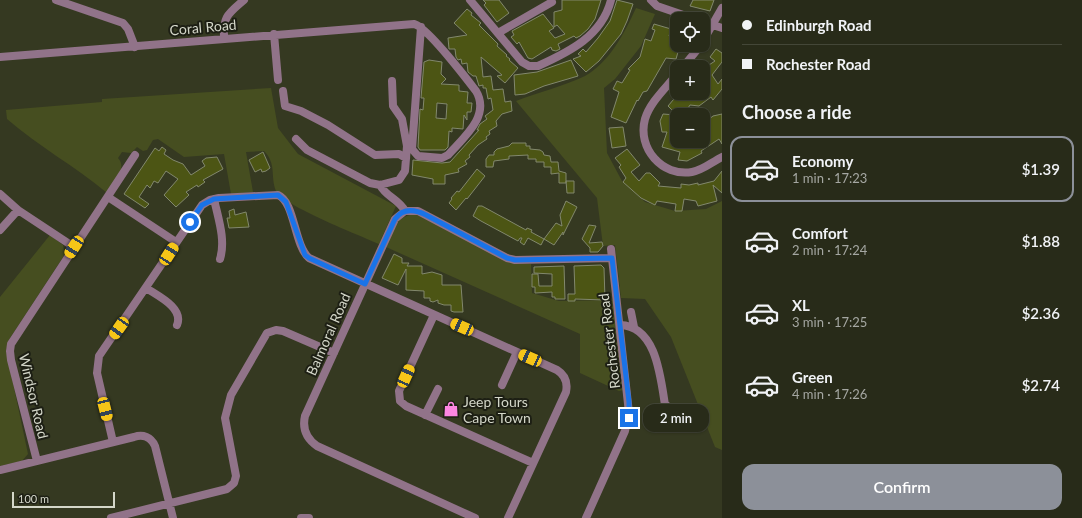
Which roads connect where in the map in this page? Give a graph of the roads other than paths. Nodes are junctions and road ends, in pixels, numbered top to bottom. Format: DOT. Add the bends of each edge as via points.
graph roads {
  1 [pos="56,0"];
  2 [pos="244,0"];
  3 [pos="470,0"];
  4 [pos="611,0"];
  5 [pos="552,2"];
  6 [pos="652,2"];
  7 [pos="722,8"];
  8 [pos="677,12"];
  9 [pos="712,25"];
  10 [pos="421,27"];
  11 [pos="722,28"];
  12 [pos="710,29"];
  13 [pos="498,32"];
  14 [pos="274,34"];
  15 [pos="224,38"];
  16 [pos="135,47"];
  17 [pos="695,52"];
  18 [pos="0,58"];
  19 [pos="689,60"];
  20 [pos="278,80"];
  21 [pos="392,81"];
  22 [pos="670,83"];
  23 [pos="283,91"];
  24 [pos="296,138"];
  25 [pos="135,155"];
  26 [pos="722,157"];
  27 [pos="406,158"];
  28 [pos="380,185"];
  29 [pos="0,194"];
  30 [pos="108,197"];
  31 [pos="214,199"];
  32 [pos="18,210"];
  33 [pos="405,211"];
  34 [pos="0,230"];
  35 [pos="176,242"];
  36 [pos="74,247"];
  37 [pos="611,249"];
  38 [pos="220,258"];
  39 [pos="612,258"];
  40 [pos="365,284"];
  41 [pos="146,288"];
  42 [pos="631,312"];
  43 [pos="434,315"];
  44 [pos="177,325"];
  45 [pos="620,325"];
  46 [pos="634,327"];
  47 [pos="517,352"];
  48 [pos="334,353"];
  49 [pos="502,385"];
  50 [pos="438,389"];
  51 [pos="665,404"];
  52 [pos="425,415"];
  53 [pos="113,442"];
  54 [pos="37,461"];
  55 [pos="533,463"];
  56 [pos="0,470"];
  57 [pos="170,503"];
  58 [pos="111,518"];
  59 [pos="174,518"];
  60 [pos="301,518"];
  61 [pos="309,518"];
  62 [pos="475,518"];
  63 [pos="508,518"];
  64 [pos="586,518"];
  1 -- 16 [label="street" via="123,23"];
  2 -- 15 [label="street" via="226,16"];
  3 -- 13 [label="street"];
  4 -- 13 [label="street" via="603,18 585,41 570,52 538,66 524,64"];
  5 -- 13 [label="street"];
  6 -- 8 [label="street"];
  7 -- 9 [label="street"];
  9 -- 11 [label="street"];
  9 -- 12 [label="street"];
  10 -- 10 [label="street" via="476,91 481,106 477,121 448,155 442,158 420,156 413,151"];
  10 -- 14 [label="street, Coral Road" via="409,23"];
  14 -- 15 [label="street, Coral Road"];
  14 -- 20 [label="street"];
  15 -- 16 [label="street, Coral Road"];
  16 -- 18 [label="street, Coral Road"];
  17 -- 19 [label="street"];
  21 -- 27 [label="street" via="393,106 402,119 407,146"];
  22 -- 26 [label="street" via="645,119 644,132 655,160 664,167 685,173 700,170"];
  23 -- 27 [label="street" via="285,106 301,111 375,155 399,154"];
  24 -- 28 [label="street" via="307,150 366,181"];
  25 -- 30 [label="street, Windsor Road"];
  27 -- 28 [label="street" via="405,171 401,178"];
  28 -- 33 [label="street" via="386,194 400,202"];
  29 -- 32 [label="street"];
  30 -- 35 [label="street"];
  30 -- 36 [label="street, Windsor Road"];
  31 -- 35 [label="street" via="199,208"];
  31 -- 38 [label="street" via="223,246"];
  31 -- 40 [label="street" via="273,194 281,196 286,202 305,255"];
  32 -- 34 [label="street"];
  32 -- 36 [label="street"];
  33 -- 39 [label="street" via="418,211 515,260"];
  33 -- 40 [label="street, Balmoral Road" via="395,219"];
  35 -- 41 [label="street"];
  36 -- 54 [label="street, Windsor Road" via="15,336 10,348"];
  37 -- 39 [label="street, Rochester Road"];
  39 -- 45 [label="street, Rochester Road"];
  40 -- 43 [label="street"];
  40 -- 48 [label="street, Balmoral Road"];
  41 -- 44 [label="street" via="176,311 179,319"];
  41 -- 53 [label="street" via="97,362 98,382"];
  42 -- 46 [label="street"];
  43 -- 47 [label="street"];
  43 -- 52 [label="street" via="399,394 404,405"];
  45 -- 46 [label="street"];
  45 -- 64 [label="street, Rochester Road" via="629,418 626,431"];
  46 -- 51 [label="street" via="647,338 651,347"];
  47 -- 49 [label="street"];
  47 -- 55 [label="street" via="560,371 567,382 566,392"];
  48 -- 57 [label="street" via="283,331 272,330 267,333 227,406 226,424 236,476 234,483 227,489"];
  48 -- 62 [label="street, Balmoral Road" via="305,416 305,429 310,441"];
  50 -- 52 [label="street"];
  52 -- 55 [label="street"];
  53 -- 54 [label="street"];
  53 -- 57 [label="street" via="141,435 151,440 155,446"];
  54 -- 56 [label="street"];
  55 -- 63 [label="street"];
  57 -- 58 [label="street"];
  57 -- 59 [label="street"];
  60 -- 61 [label="street"];
}
